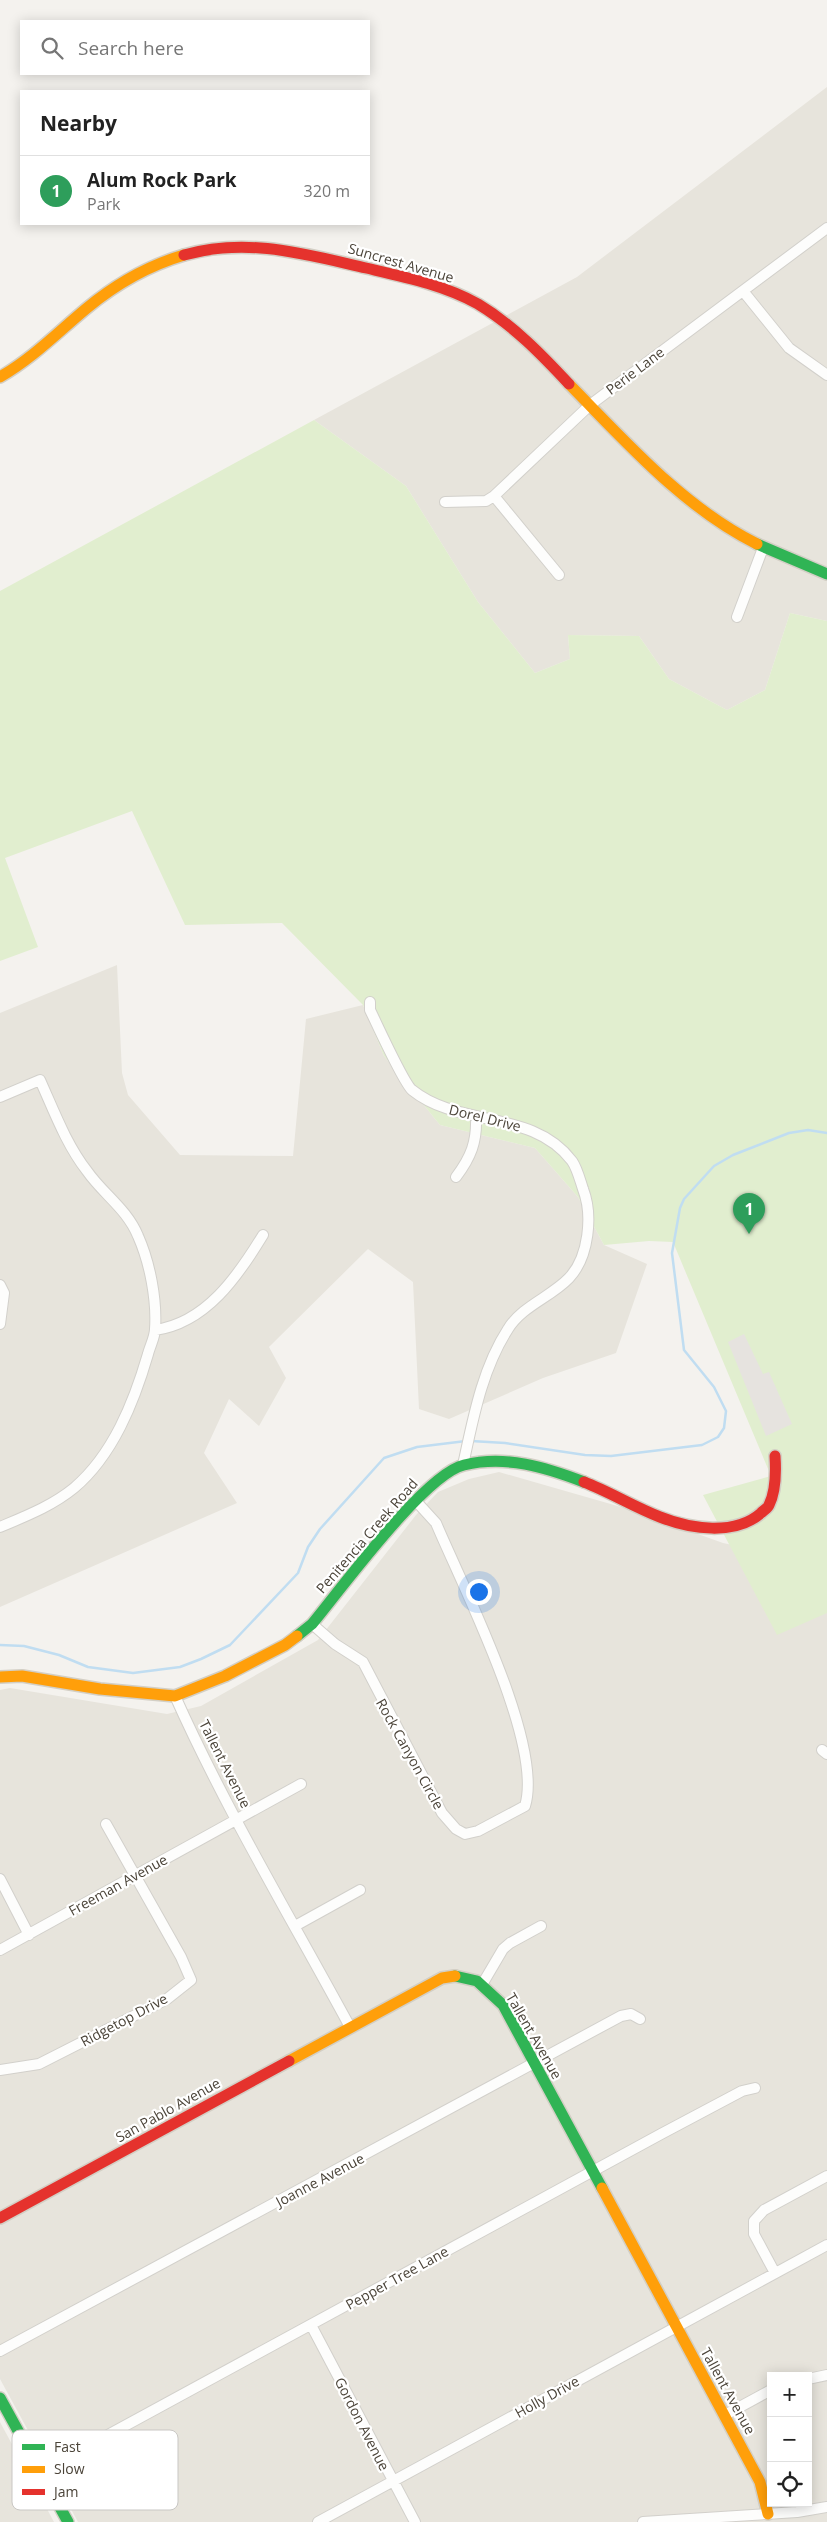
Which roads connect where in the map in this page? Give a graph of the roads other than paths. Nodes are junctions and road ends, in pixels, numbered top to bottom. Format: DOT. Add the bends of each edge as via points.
graph roads {
  1 [pos="827,228"];
  2 [pos="743,291"];
  3 [pos="827,375"];
  4 [pos="0,377"];
  5 [pos="590,405"];
  6 [pos="494,496"];
  7 [pos="445,502"];
  8 [pos="763,548"];
  9 [pos="827,574"];
  10 [pos="559,575"];
  11 [pos="737,617"];
  12 [pos="370,1002"];
  13 [pos="0,1097"];
  14 [pos="476,1117"];
  15 [pos="456,1177"];
  16 [pos="263,1235"];
  17 [pos="0,1285"];
  18 [pos="0,1324"];
  19 [pos="155,1330"];
  20 [pos="775,1456"];
  21 [pos="463,1465"];
  22 [pos="415,1500"];
  23 [pos="0,1527"];
  24 [pos="312,1624"];
  25 [pos="0,1677"];
  26 [pos="175,1696"];
  27 [pos="302,1784"];
  28 [pos="236,1819"];
  29 [pos="106,1824"];
  30 [pos="134,1876"];
  31 [pos="0,1879"];
  32 [pos="360,1890"];
  33 [pos="295,1926"];
  34 [pos="541,1926"];
  35 [pos="29,1935"];
  36 [pos="0,1950"];
  37 [pos="483,1983"];
  38 [pos="640,2019"];
  39 [pos="350,2027"];
  40 [pos="534,2064"];
  41 [pos="0,2070"];
  42 [pos="755,2088"];
  43 [pos="592,2172"];
  44 [pos="827,2176"];
  45 [pos="0,2218"];
  46 [pos="827,2245"];
  47 [pos="775,2273"];
  48 [pos="311,2325"];
  49 [pos="676,2326"];
  50 [pos="0,2352"];
  51 [pos="827,2375"];
  52 [pos="812,2378"];
  53 [pos="767,2392"];
  54 [pos="0,2398"];
  55 [pos="725,2415"];
  56 [pos="17,2430"];
  57 [pos="117,2430"];
  58 [pos="392,2482"];
  59 [pos="827,2507"];
  60 [pos="61,2510"];
  61 [pos="768,2514"];
  62 [pos="68,2522"];
  63 [pos="318,2522"];
  64 [pos="415,2522"];
  65 [pos="643,2522"];
  1 -- 2 [label="street, Perie Lane"];
  2 -- 3 [label="street" via="789,348"];
  2 -- 5 [label="street, Perie Lane"];
  4 -- 5 [label="street, Suncrest Avenue" via="35,356 75,318 121,282 166,261 216,248 256,245 294,249 450,291 478,304 506,322 534,347"];
  5 -- 6 [label="street, Perie Lane"];
  5 -- 8 [label="street, Suncrest Avenue" via="696,505"];
  6 -- 7 [label="street" via="486,501"];
  6 -- 10 [label="street"];
  8 -- 9 [label="street, Suncrest Avenue"];
  8 -- 11 [label="street"];
  12 -- 14 [label="street, Dorel Drive" via="370,1010 410,1088 435,1105"];
  13 -- 19 [label="street" via="40,1080 70,1145 87,1172 123,1210 138,1236 149,1272"];
  14 -- 15 [label="street" via="477,1136 470,1159"];
  14 -- 21 [label="street, Dorel Drive" via="525,1128 547,1138 572,1161 587,1199 588,1228 582,1258 569,1278 537,1300 509,1327 490,1361"];
  16 -- 19 [label="street" via="242,1269 214,1300 172,1328"];
  17 -- 18 [label="street" via="4,1293"];
  19 -- 23 [label="street" via="119,1430 98,1462 74,1488 41,1510"];
  20 -- 21 [label="street, Penitencia Creek Road" via="776,1473 769,1506 740,1526 696,1527 660,1517 614,1494 550,1469 524,1463"];
  21 -- 22 [label="street, Penitencia Creek Road" via="437,1479"];
  22 -- 24 [label="street, Penitencia Creek Road"];
  22 -- 24 [label="street, Rock Canyon Circle" via="436,1523 510,1696 528,1783 525,1806 478,1831 465,1834 456,1828 442,1813 363,1662"];
  24 -- 26 [label="street, Penitencia Creek Road" via="277,1650 226,1676"];
  25 -- 26 [label="street, Penitencia Creek Road" via="22,1676 100,1689"];
  26 -- 28 [label="street, Tallent Avenue" via="197,1746"];
  27 -- 28 [label="street, Freeman Avenue"];
  28 -- 30 [label="street, Freeman Avenue"];
  28 -- 33 [label="street, Tallent Avenue"];
  29 -- 30 [label="street"];
  30 -- 35 [label="street, Freeman Avenue"];
  30 -- 41 [label="street, Ridgetop Drive" via="181,1957 190,1980 167,1999 38,2064"];
  31 -- 35 [label="street"];
  32 -- 33 [label="street"];
  33 -- 39 [label="street, Tallent Avenue"];
  34 -- 37 [label="street" via="510,1942"];
  35 -- 36 [label="street, Freeman Avenue"];
  37 -- 39 [label="street" via="467,1976 442,1978"];
  37 -- 40 [label="street, Tallent Avenue" via="503,2004"];
  38 -- 40 [label="street, Joanne Avenue" via="630,2014 621,2016"];
  39 -- 45 [label="street, San Pablo Avenue"];
  40 -- 43 [label="street, Tallent Avenue"];
  40 -- 50 [label="street, Joanne Avenue"];
  42 -- 43 [label="street, Pepper Tree Lane" via="742,2091"];
  43 -- 48 [label="street, Pepper Tree Lane"];
  43 -- 49 [label="street, Tallent Avenue"];
  44 -- 47 [label="street" via="764,2210 754,2221 754,2234"];
  46 -- 47 [label="street, Holly Drive"];
  47 -- 49 [label="street, Holly Drive"];
  48 -- 57 [label="street, Pepper Tree Lane"];
  48 -- 58 [label="street, Gordon Avenue"];
  49 -- 55 [label="street, Tallent Avenue"];
  49 -- 58 [label="street, Holly Drive"];
  51 -- 52 [label="street"];
  53 -- 55 [label="street"];
  54 -- 56 [label="street"];
  55 -- 61 [label="street, Tallent Avenue" via="760,2482"];
  58 -- 63 [label="street, Holly Drive"];
  58 -- 64 [label="street, Gordon Avenue"];
  59 -- 61 [label="street"];
  60 -- 62 [label="street"];
  61 -- 65 [label="street"];
}
